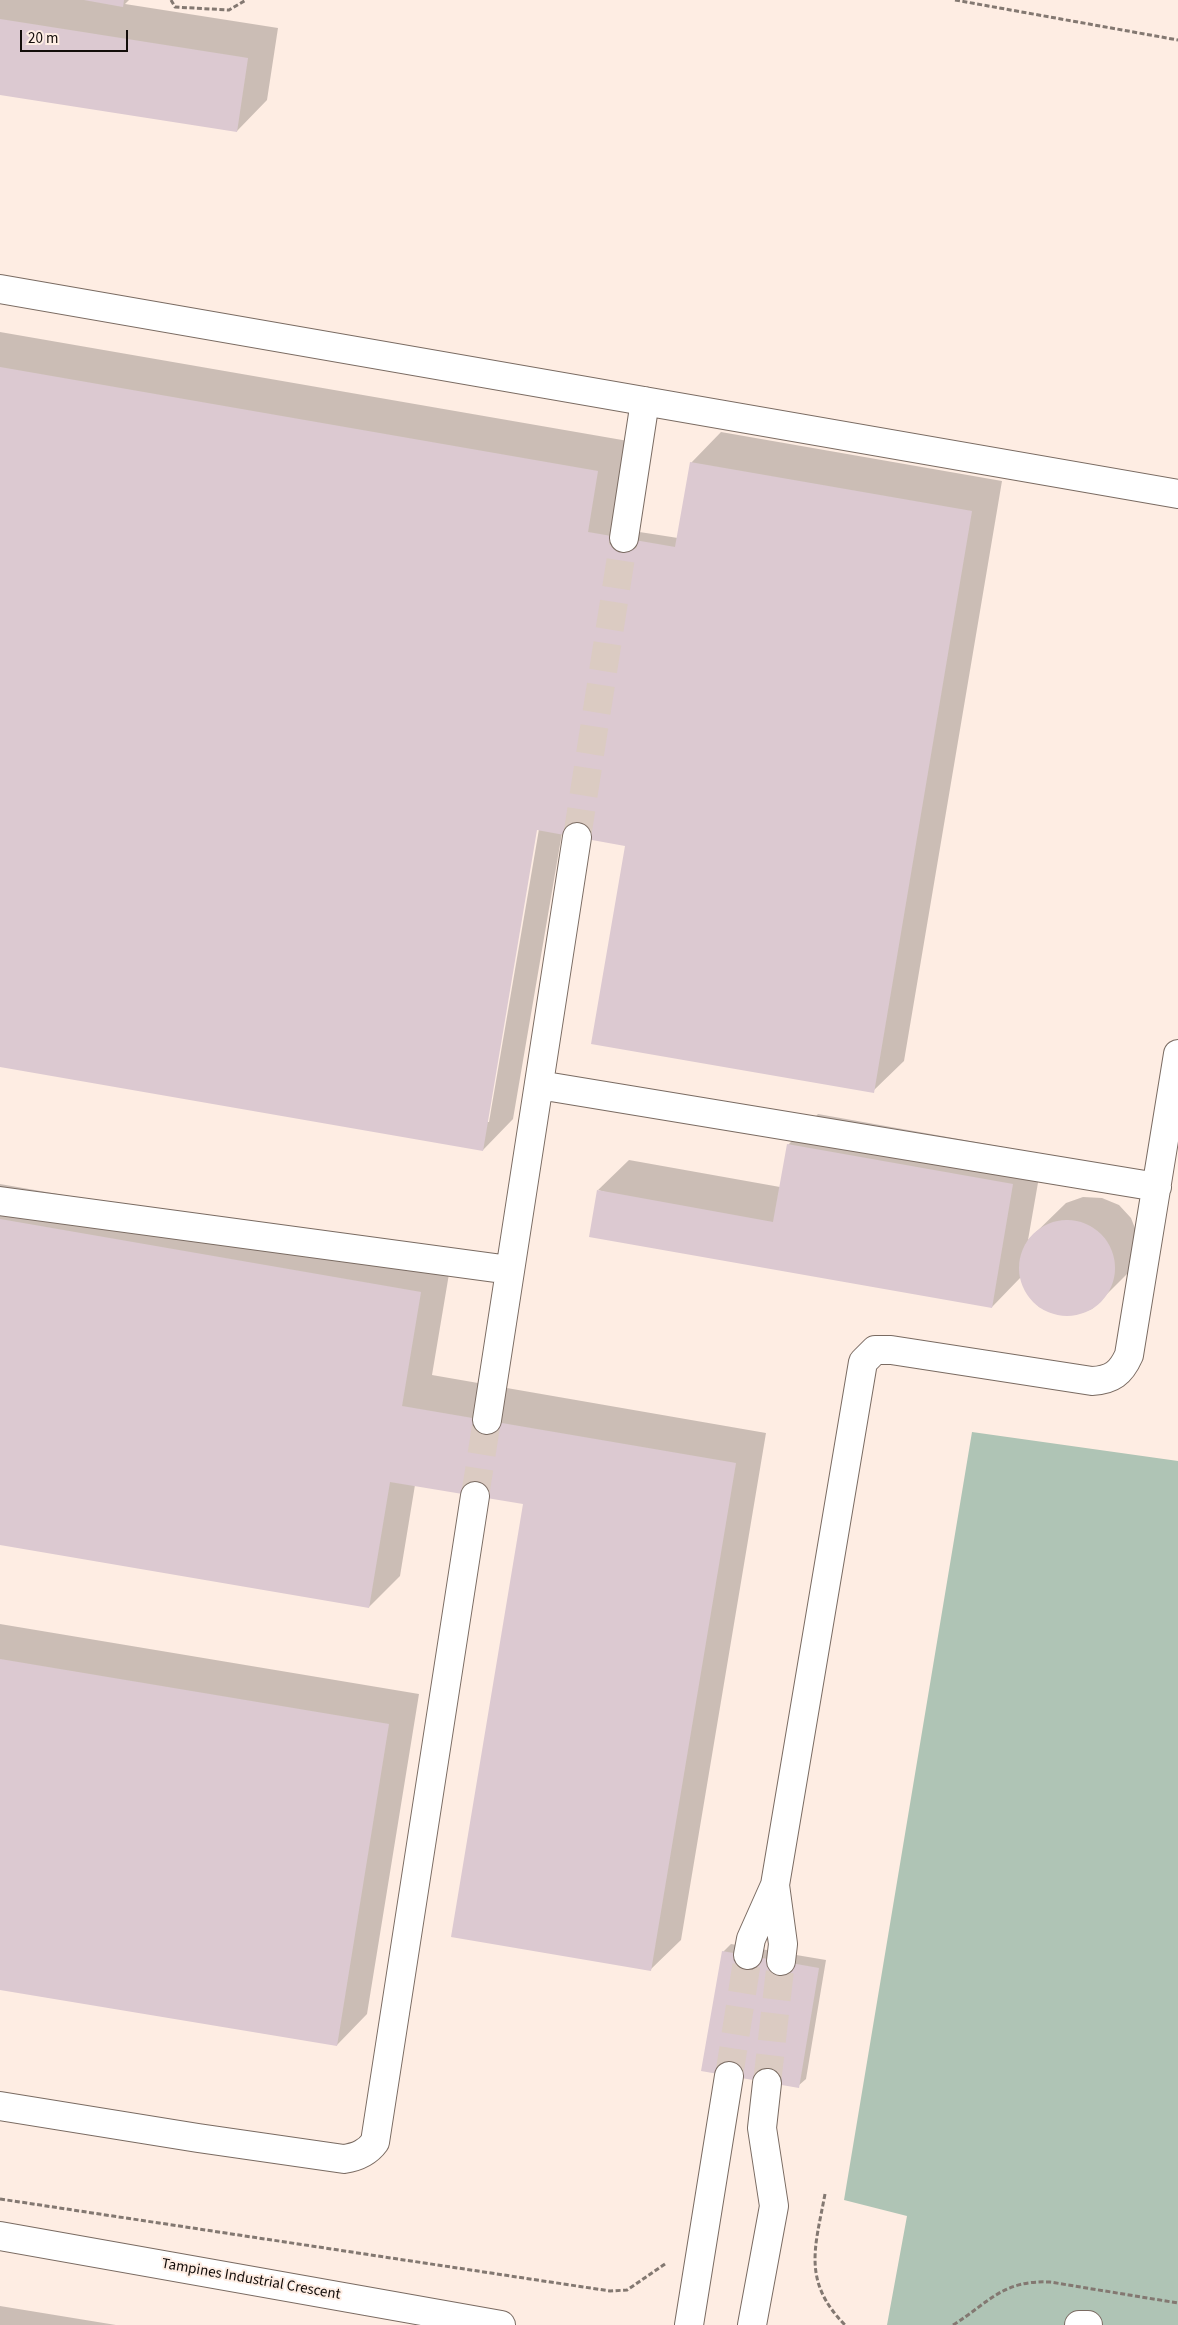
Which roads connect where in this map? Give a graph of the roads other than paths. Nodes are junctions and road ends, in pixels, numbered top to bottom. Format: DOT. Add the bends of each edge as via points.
graph roads {
  1 [pos="0,289"];
  2 [pos="645,401"];
  3 [pos="1178,494"];
  4 [pos="624,538"];
  5 [pos="577,837"];
  6 [pos="1178,1054"];
  7 [pos="538,1085"];
  8 [pos="1156,1187"];
  9 [pos="0,1201"];
  10 [pos="510,1270"];
  11 [pos="486,1420"];
  12 [pos="475,1496"];
  13 [pos="775,1885"];
  14 [pos="748,1955"];
  15 [pos="781,1961"];
  16 [pos="729,2076"];
  17 [pos="767,2082"];
  18 [pos="0,2106"];
  19 [pos="0,2236"];
  20 [pos="502,2325"];
  21 [pos="688,2325"];
  22 [pos="752,2325"];
  23 [pos="1079,2325"];
  24 [pos="1088,2325"];
  1 -- 2 [label="street"];
  2 -- 3 [label="street"];
  2 -- 4 [label="street"];
  5 -- 7 [label="street"];
  6 -- 8 [label="street"];
  7 -- 8 [label="street"];
  7 -- 10 [label="street"];
  8 -- 13 [label="street" via="1129,1355 1124,1368 1107,1380 1092,1381 891,1350 875,1350 864,1362"];
  9 -- 10 [label="street"];
  10 -- 11 [label="street"];
  12 -- 18 [label="street" via="375,2142 369,2150 344,2159"];
  13 -- 14 [label="street" via="751,1939"];
  13 -- 15 [label="street" via="783,1944"];
  16 -- 21 [label="street"];
  17 -- 22 [label="street" via="762,2128 774,2206"];
  19 -- 20 [label="street, Tampines Industrial Crescent"];
  23 -- 24 [label="street"];
}
